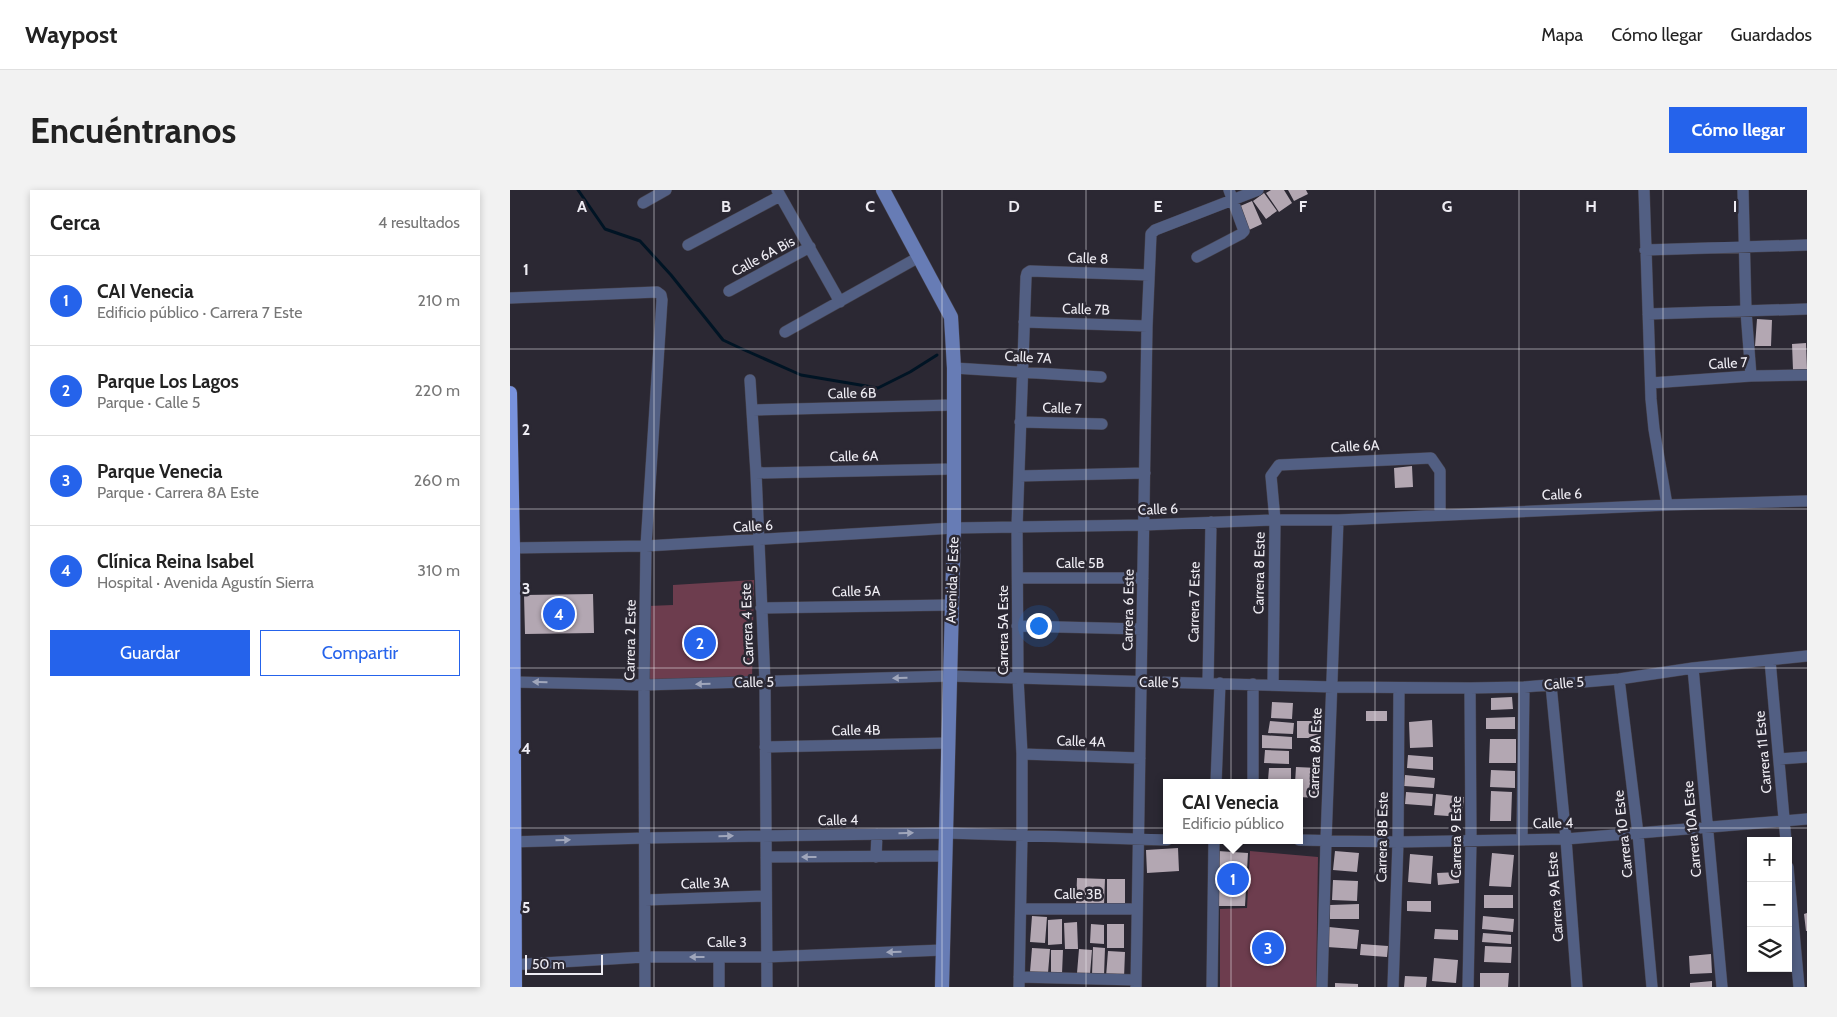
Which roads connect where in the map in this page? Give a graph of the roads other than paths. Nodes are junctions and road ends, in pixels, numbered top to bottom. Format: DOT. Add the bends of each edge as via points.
graph roads {
  1 [pos="666,190"];
  2 [pos="883,190"];
  3 [pos="1258,190"];
  4 [pos="1644,190"];
  5 [pos="1742,190"];
  6 [pos="778,193"];
  7 [pos="1231,195"];
  8 [pos="644,203"];
  9 [pos="688,245"];
  10 [pos="1807,245"];
  11 [pos="1744,246"];
  12 [pos="810,247"];
  13 [pos="1645,250"];
  14 [pos="919,257"];
  15 [pos="1197,257"];
  16 [pos="1027,273"];
  17 [pos="1149,275"];
  18 [pos="729,291"];
  19 [pos="510,298"];
  20 [pos="840,302"];
  21 [pos="1807,309"];
  22 [pos="1746,311"];
  23 [pos="1648,314"];
  24 [pos="1024,322"];
  25 [pos="1148,326"];
  26 [pos="785,332"];
  27 [pos="954,368"];
  28 [pos="1022,371"];
  29 [pos="1807,375"];
  30 [pos="1101,376"];
  31 [pos="1751,376"];
  32 [pos="750,380"];
  33 [pos="1651,383"];
  34 [pos="510,393"];
  35 [pos="953,405"];
  36 [pos="752,410"];
  37 [pos="1020,422"];
  38 [pos="1102,424"];
  39 [pos="1280,465"];
  40 [pos="953,469"];
  41 [pos="756,473"];
  42 [pos="1145,473"];
  43 [pos="1018,476"];
  44 [pos="1807,501"];
  45 [pos="1667,505"];
  46 [pos="1440,514"];
  47 [pos="1275,520"];
  48 [pos="1338,520"];
  49 [pos="1211,522"];
  50 [pos="1144,525"];
  51 [pos="1017,527"];
  52 [pos="954,528"];
  53 [pos="759,540"];
  54 [pos="646,546"];
  55 [pos="511,548"];
  56 [pos="1018,578"];
  57 [pos="1143,578"];
  58 [pos="951,604"];
  59 [pos="761,608"];
  60 [pos="1017,626"];
  61 [pos="1142,629"];
  62 [pos="1807,656"];
  63 [pos="1770,660"];
  64 [pos="1693,668"];
  65 [pos="949,676"];
  66 [pos="1018,678"];
  67 [pos="1619,679"];
  68 [pos="1142,681"];
  69 [pos="512,682"];
  70 [pos="765,682"];
  71 [pos="1208,683"];
  72 [pos="1220,683"];
  73 [pos="1253,684"];
  74 [pos="1273,684"];
  75 [pos="644,685"];
  76 [pos="1550,685"];
  77 [pos="1333,687"];
  78 [pos="1524,687"];
  79 [pos="1399,688"];
  80 [pos="1470,688"];
  81 [pos="948,743"];
  82 [pos="765,747"];
  83 [pos="1022,754"];
  84 [pos="1807,757"];
  85 [pos="1140,758"];
  86 [pos="1779,760"];
  87 [pos="1216,779"];
  88 [pos="1253,779"];
  89 [pos="1807,819"];
  90 [pos="1784,821"];
  91 [pos="1707,828"];
  92 [pos="947,833"];
  93 [pos="877,834"];
  94 [pos="1638,834"];
  95 [pos="765,835"];
  96 [pos="834,835"];
  97 [pos="1022,835"];
  98 [pos="1786,837"];
  99 [pos="645,838"];
  100 [pos="1522,839"];
  101 [pos="1566,839"];
  102 [pos="1138,840"];
  103 [pos="1163,840"];
  104 [pos="1303,840"];
  105 [pos="1326,840"];
  106 [pos="1471,841"];
  107 [pos="512,842"];
  108 [pos="1398,842"];
  109 [pos="1214,844"];
  110 [pos="946,856"];
  111 [pos="766,857"];
  112 [pos="833,857"];
  113 [pos="876,857"];
  114 [pos="1790,882"];
  115 [pos="766,896"];
  116 [pos="644,900"];
  117 [pos="1021,909"];
  118 [pos="1136,909"];
  119 [pos="943,950"];
  120 [pos="644,957"];
  121 [pos="719,957"];
  122 [pos="766,957"];
  123 [pos="513,964"];
  124 [pos="1802,972"];
  125 [pos="1019,982"];
  126 [pos="1136,983"];
  127 [pos="515,987"];
  128 [pos="645,987"];
  129 [pos="719,987"];
  130 [pos="767,987"];
  131 [pos="942,987"];
  132 [pos="1212,987"];
  133 [pos="1322,987"];
  134 [pos="1393,987"];
  135 [pos="1468,987"];
  136 [pos="1577,987"];
  137 [pos="1652,987"];
  138 [pos="1722,987"];
  139 [pos="1799,987"];
  1 -- 8 [label="street"];
  2 -- 14 [label="main road, Avenida 5 Este"];
  3 -- 7 [label="street"];
  4 -- 13 [label="street"];
  5 -- 11 [label="street"];
  6 -- 9 [label="street"];
  6 -- 12 [label="street"];
  7 -- 15 [label="street" via="1244,231"];
  7 -- 17 [label="street, Carrera 6 Este" via="1155,230 1151,234"];
  10 -- 11 [label="street"];
  11 -- 13 [label="street"];
  11 -- 22 [label="street"];
  12 -- 18 [label="street, Calle 6A Bis"];
  12 -- 20 [label="street"];
  13 -- 23 [label="street"];
  14 -- 20 [label="street"];
  14 -- 27 [label="main road, Avenida 5 Este" via="951,317"];
  16 -- 17 [label="street, Calle 8"];
  16 -- 24 [label="street, Carrera 5A Este"];
  17 -- 25 [label="street, Carrera 6 Este"];
  19 -- 54 [label="street, Carrera 2 Este" via="656,292 661,295"];
  20 -- 26 [label="street"];
  21 -- 22 [label="street"];
  22 -- 23 [label="street"];
  22 -- 31 [label="street"];
  23 -- 33 [label="street"];
  24 -- 25 [label="street, Calle 7B"];
  24 -- 28 [label="street, Carrera 5A Este"];
  25 -- 42 [label="street, Carrera 6 Este"];
  27 -- 28 [label="street, Calle 7A"];
  27 -- 35 [label="main road, Avenida 5 Este"];
  28 -- 30 [label="street, Calle 7A"];
  28 -- 37 [label="street, Carrera 5A Este"];
  29 -- 31 [label="street, Calle 7"];
  31 -- 33 [label="street, Calle 7"];
  32 -- 36 [label="street, Carrera 4 Este"];
  33 -- 45 [label="street" via="1654,429"];
  34 -- 55 [label="main road"];
  35 -- 36 [label="street, Calle 6B"];
  35 -- 40 [label="main road, Avenida 5 Este"];
  36 -- 41 [label="street, Carrera 4 Este"];
  37 -- 38 [label="street, Calle 7"];
  37 -- 43 [label="street, Carrera 5A Este"];
  39 -- 46 [label="street, Calle 6A" via="1431,458 1440,471"];
  39 -- 47 [label="street, Carrera 8 Este" via="1272,476"];
  40 -- 41 [label="street, Calle 6A"];
  40 -- 52 [label="main road, Avenida 5 Este"];
  41 -- 53 [label="street, Carrera 4 Este"];
  42 -- 43 [label="street"];
  42 -- 50 [label="street, Carrera 6 Este"];
  43 -- 51 [label="street, Carrera 5A Este"];
  44 -- 45 [label="street, Calle 6"];
  45 -- 46 [label="street, Calle 6"];
  46 -- 48 [label="street, Calle 6"];
  47 -- 48 [label="street, Calle 6"];
  47 -- 49 [label="street, Calle 6"];
  47 -- 74 [label="street, Carrera 8 Este"];
  48 -- 77 [label="street, Carrera 8A Este"];
  49 -- 50 [label="street, Calle 6"];
  49 -- 71 [label="street, Carrera 7 Este"];
  50 -- 51 [label="street, Calle 6"];
  50 -- 57 [label="street, Carrera 6 Este"];
  51 -- 52 [label="street, Calle 6"];
  51 -- 56 [label="street, Carrera 5A Este"];
  52 -- 53 [label="street, Calle 6"];
  52 -- 58 [label="main road, Avenida 5 Este"];
  53 -- 54 [label="street, Calle 6"];
  53 -- 59 [label="street, Carrera 4 Este"];
  54 -- 55 [label="street, Calle 6"];
  54 -- 75 [label="street, Carrera 2 Este"];
  55 -- 69 [label="main road"];
  56 -- 57 [label="street, Calle 5B"];
  56 -- 60 [label="street, Carrera 5A Este"];
  57 -- 61 [label="street, Carrera 6 Este"];
  58 -- 59 [label="street, Calle 5A"];
  58 -- 65 [label="main road, Avenida 5 Este"];
  59 -- 70 [label="street, Carrera 4 Este"];
  60 -- 61 [label="street"];
  60 -- 66 [label="street, Carrera 5A Este"];
  61 -- 68 [label="street, Carrera 6 Este"];
  62 -- 63 [label="street, Calle 5"];
  63 -- 64 [label="street, Calle 5"];
  63 -- 86 [label="street, Carrera 11 Este"];
  64 -- 67 [label="street, Calle 5"];
  64 -- 91 [label="street, Carrera 10A Este"];
  65 -- 66 [label="street, Calle 5"];
  65 -- 70 [label="street, Calle 5, one-way"];
  65 -- 81 [label="main road, Avenida 5 Este"];
  66 -- 68 [label="street, Calle 5"];
  66 -- 83 [label="street, Carrera 5A Este"];
  67 -- 76 [label="street, Calle 5"];
  67 -- 94 [label="street, Carrera 10 Este"];
  68 -- 71 [label="street, Calle 5"];
  68 -- 85 [label="street, Carrera 6 Este"];
  75 -- 69 [label="street, Calle 5, one-way"];
  69 -- 107 [label="main road"];
  70 -- 75 [label="street, Calle 5, one-way"];
  70 -- 82 [label="street, Carrera 4 Este"];
  71 -- 72 [label="street, Calle 5"];
  72 -- 73 [label="street, Calle 5"];
  72 -- 87 [label="street"];
  73 -- 74 [label="street, Calle 5"];
  73 -- 88 [label="street"];
  74 -- 77 [label="street, Calle 5"];
  75 -- 99 [label="street, Carrera 2 Este"];
  76 -- 78 [label="street, Calle 5"];
  76 -- 101 [label="street, Carrera 9A Este"];
  77 -- 79 [label="street, Calle 5"];
  77 -- 105 [label="street, Carrera 8A Este"];
  78 -- 80 [label="street, Calle 5"];
  78 -- 100 [label="street"];
  79 -- 80 [label="street, Calle 5"];
  79 -- 108 [label="street, Carrera 8B Este"];
  80 -- 106 [label="street, Carrera 9 Este"];
  81 -- 82 [label="street, Calle 4B"];
  81 -- 92 [label="main road, Avenida 5 Este"];
  82 -- 95 [label="street, Carrera 4 Este"];
  83 -- 85 [label="street, Calle 4A"];
  83 -- 97 [label="street, Carrera 5A Este"];
  84 -- 86 [label="street"];
  85 -- 102 [label="street, Carrera 6 Este"];
  86 -- 90 [label="street, Carrera 11 Este"];
  89 -- 90 [label="street, Calle 4"];
  90 -- 91 [label="street, Calle 4"];
  90 -- 98 [label="street, Carrera 11 Este"];
  91 -- 94 [label="street, Calle 4"];
  91 -- 138 [label="street, Carrera 10A Este"];
  93 -- 92 [label="street, Calle 4, one-way"];
  92 -- 97 [label="street, Calle 4"];
  92 -- 110 [label="main road, Avenida 5 Este"];
  93 -- 96 [label="street, Calle 4"];
  93 -- 113 [label="street"];
  94 -- 101 [label="street, Calle 4"];
  94 -- 137 [label="street, Carrera 10 Este"];
  95 -- 96 [label="street, Calle 4"];
  99 -- 95 [label="street, Calle 4, one-way"];
  95 -- 111 [label="street, Carrera 4 Este"];
  96 -- 112 [label="street"];
  97 -- 102 [label="street, Calle 4"];
  97 -- 117 [label="street, Carrera 5A Este"];
  107 -- 99 [label="street, Calle 4, one-way"];
  99 -- 116 [label="street, Carrera 2 Este"];
  100 -- 101 [label="street, Calle 4"];
  100 -- 106 [label="street, Calle 4"];
  101 -- 136 [label="street, Carrera 9A Este"];
  102 -- 103 [label="street, Calle 4"];
  102 -- 118 [label="street, Carrera 6 Este"];
  104 -- 105 [label="street, Calle 4"];
  105 -- 108 [label="street, Calle 4"];
  105 -- 133 [label="street, Carrera 8A Este"];
  106 -- 108 [label="street, Calle 4"];
  106 -- 135 [label="street, Carrera 9 Este"];
  107 -- 123 [label="main road"];
  108 -- 134 [label="street, Carrera 8B Este"];
  109 -- 132 [label="street"];
  110 -- 113 [label="street"];
  110 -- 119 [label="main road, Avenida 5 Este"];
  112 -- 111 [label="street, one-way"];
  111 -- 115 [label="street, Carrera 4 Este"];
  112 -- 113 [label="street"];
  114 -- 124 [label="street"];
  115 -- 116 [label="street, Calle 3A"];
  115 -- 122 [label="street, Carrera 4 Este"];
  116 -- 120 [label="street, Carrera 2 Este"];
  117 -- 118 [label="street, Calle 3B"];
  117 -- 125 [label="street, Carrera 5A Este"];
  118 -- 126 [label="street, Carrera 6 Este"];
  119 -- 122 [label="street, Calle 3, one-way"];
  119 -- 131 [label="main road, Avenida 5 Este"];
  121 -- 120 [label="street, Calle 3, one-way"];
  120 -- 123 [label="street, Calle 3"];
  120 -- 128 [label="street, Carrera 2 Este"];
  121 -- 122 [label="street, Calle 3"];
  121 -- 129 [label="street"];
  122 -- 130 [label="street, Carrera 4 Este"];
  123 -- 127 [label="main road"];
  124 -- 139 [label="street"];
  125 -- 126 [label="street"];
}
